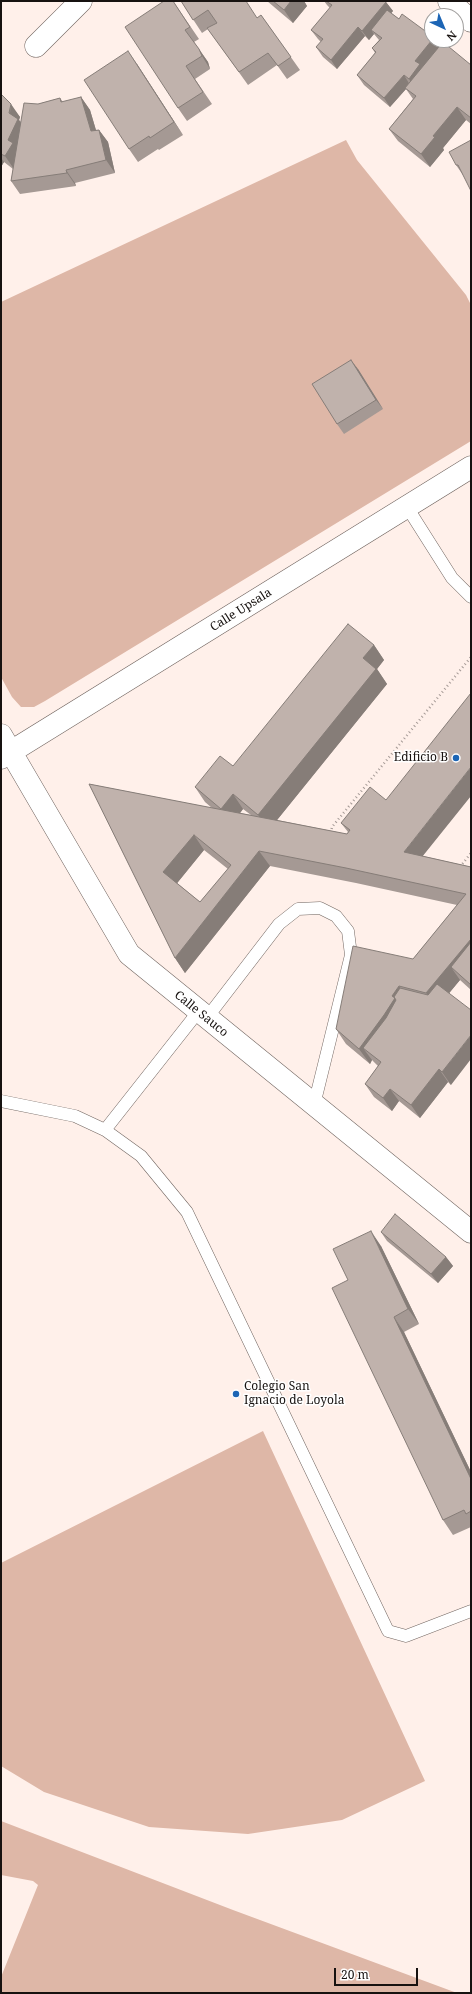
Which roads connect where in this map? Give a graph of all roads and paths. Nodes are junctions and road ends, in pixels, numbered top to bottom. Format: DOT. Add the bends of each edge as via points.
graph roads {
  1 [pos="81,1"];
  2 [pos="448,1"];
  3 [pos="471,21"];
  4 [pos="36,46"];
  5 [pos="471,467"];
  6 [pos="407,507"];
  7 [pos="471,597"];
  8 [pos="471,657"];
  9 [pos="4,749"];
  10 [pos="330,837"];
  11 [pos="471,853"];
  12 [pos="457,870"];
  13 [pos="202,1015"];
  14 [pos="1,1101"];
  15 [pos="314,1105"];
  16 [pos="105,1130"];
  17 [pos="471,1232"];
  18 [pos="471,1611"];
  1 -- 4 [label="street"];
  2 -- 3 [label="street"];
  5 -- 6 [label="street, Calle Upsala"];
  6 -- 7 [label="lane" via="452,578"];
  6 -- 9 [label="street, Calle Upsala"];
  8 -- 10 [label="path" via="332,827"];
  9 -- 13 [label="street, Calle Sauco" via="129,954"];
  11 -- 12 [label="path"];
  13 -- 15 [label="street, Calle Sauco"];
  13 -- 15 [label="lane" via="279,924 298,909 320,908 336,916 348,931 351,955"];
  13 -- 16 [label="lane"];
  14 -- 16 [label="lane" via="75,1116"];
  15 -- 17 [label="street, Calle Sauco"];
  16 -- 18 [label="lane" via="141,1156 187,1212 388,1631 406,1636"];
}
